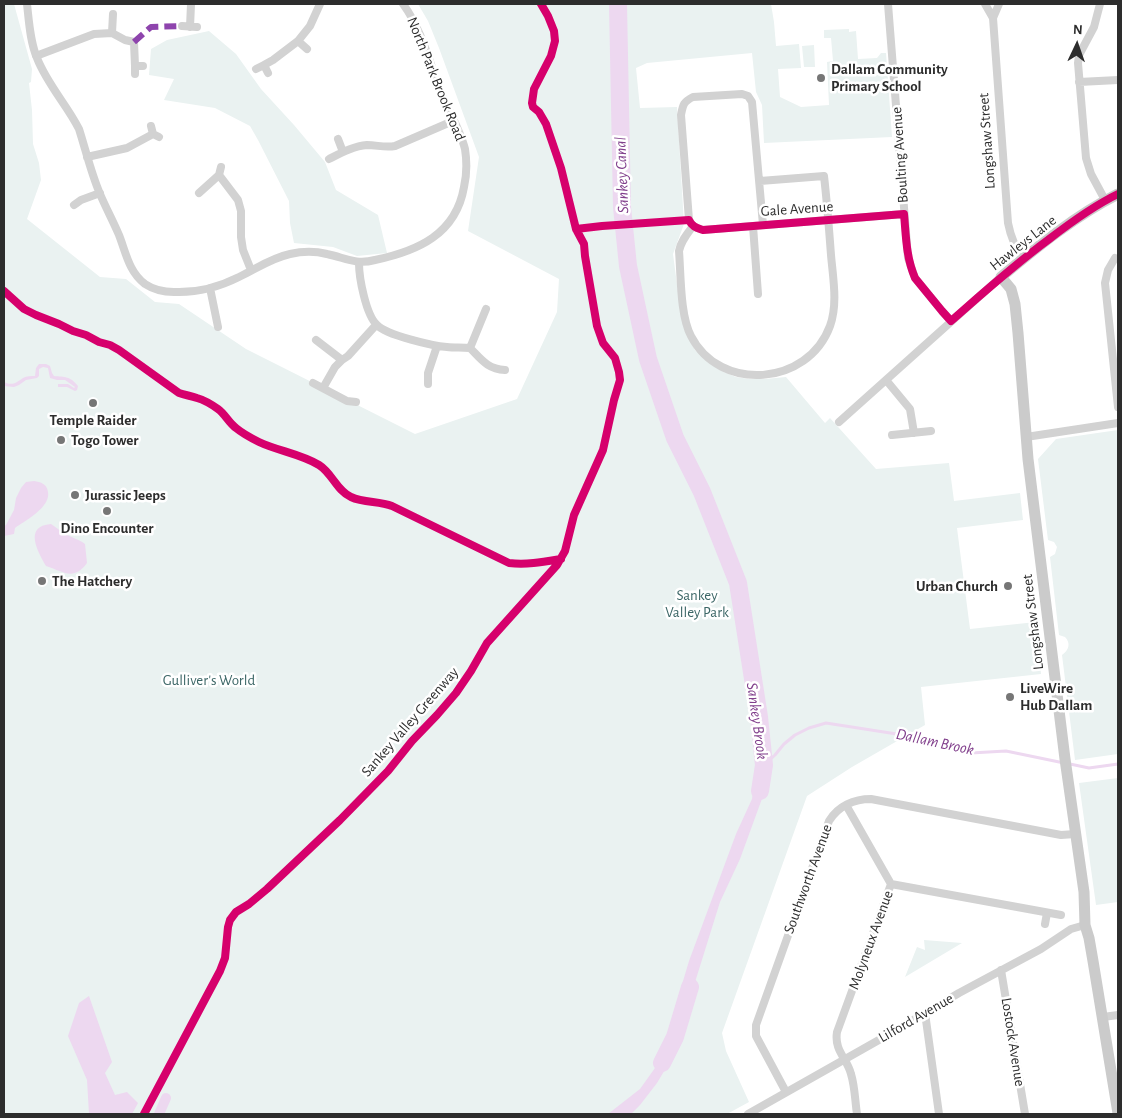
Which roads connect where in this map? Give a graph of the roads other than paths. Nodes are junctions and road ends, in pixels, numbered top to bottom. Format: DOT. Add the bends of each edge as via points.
graph roads {
  1 [pos="27,4"];
  2 [pos="191,4"];
  3 [pos="320,4"];
  4 [pos="403,4"];
  5 [pos="888,4"];
  6 [pos="985,4"];
  7 [pos="999,4"];
  8 [pos="1100,4"];
  9 [pos="113,14"];
  10 [pos="993,18"];
  11 [pos="190,27"];
  12 [pos="112,33"];
  13 [pos="298,41"];
  14 [pos="307,50"];
  15 [pos="36,56"];
  16 [pos="264,65"];
  17 [pos="138,69"];
  18 [pos="256,69"];
  19 [pos="268,73"];
  20 [pos="1118,80"];
  21 [pos="1080,82"];
  22 [pos="454,121"];
  23 [pos="154,133"];
  24 [pos="338,139"];
  25 [pos="343,152"];
  26 [pos="87,157"];
  27 [pos="330,159"];
  28 [pos="760,181"];
  29 [pos="100,193"];
  30 [pos="199,193"];
  31 [pos="1118,194"];
  32 [pos="1105,200"];
  33 [pos="73,205"];
  34 [pos="904,214"];
  35 [pos="828,221"];
  36 [pos="763,225"];
  37 [pos="693,226"];
  38 [pos="752,226"];
  39 [pos="1117,258"];
  40 [pos="1023,259"];
  41 [pos="359,263"];
  42 [pos="251,270"];
  43 [pos="1001,277"];
  44 [pos="210,288"];
  45 [pos="758,294"];
  46 [pos="486,308"];
  47 [pos="951,321"];
  48 [pos="376,325"];
  49 [pos="218,327"];
  50 [pos="316,340"];
  51 [pos="437,346"];
  52 [pos="470,348"];
  53 [pos="1115,355"];
  54 [pos="342,360"];
  55 [pos="505,370"];
  56 [pos="886,380"];
  57 [pos="313,383"];
  58 [pos="428,384"];
  59 [pos="323,388"];
  60 [pos="356,402"];
  61 [pos="1118,407"];
  62 [pos="839,422"];
  63 [pos="1118,423"];
  64 [pos="931,431"];
  65 [pos="914,433"];
  66 [pos="892,435"];
  67 [pos="1026,437"];
  68 [pos="846,805"];
  69 [pos="1076,834"];
  70 [pos="891,884"];
  71 [pos="1047,913"];
  72 [pos="1061,915"];
  73 [pos="1046,924"];
  74 [pos="1085,925"];
  75 [pos="1001,970"];
  76 [pos="924,1013"];
  77 [pos="1118,1015"];
  78 [pos="1102,1017"];
  79 [pos="844,1060"];
  80 [pos="786,1092"];
  81 [pos="1118,1113"];
  82 [pos="748,1114"];
  83 [pos="857,1114"];
  84 [pos="939,1114"];
  85 [pos="1025,1114"];
  1 -- 15 [label="street, North Park Brook Road"];
  2 -- 11 [label="street"];
  3 -- 13 [label="street" via="310,26"];
  4 -- 22 [label="street, North Park Brook Road" via="414,21"];
  5 -- 34 [label="street, Boulting Avenue"];
  6 -- 10 [label="street, Longshaw Street"];
  7 -- 10 [label="street, Longshaw Street"];
  8 -- 21 [label="street" via="1094,26 1079,54"];
  9 -- 12 [label="street"];
  10 -- 40 [label="street, Longshaw Street" via="1008,223 1013,243"];
  12 -- 15 [label="street" via="86,36"];
  12 -- 17 [label="street" via="134,42"];
  13 -- 14 [label="street"];
  13 -- 16 [label="street"];
  15 -- 26 [label="street, North Park Brook Road" via="79,130"];
  16 -- 18 [label="street"];
  16 -- 19 [label="street"];
  20 -- 21 [label="street"];
  21 -- 32 [label="street" via="1086,158"];
  22 -- 25 [label="street" via="395,146 367,145"];
  22 -- 41 [label="street, North Park Brook Road" via="466,164 464,192 453,217 437,235 416,248"];
  23 -- 26 [label="street" via="127,148"];
  24 -- 25 [label="street"];
  25 -- 27 [label="street"];
  26 -- 29 [label="street, North Park Brook Road"];
  28 -- 35 [label="street, Gale Avenue" via="824,176"];
  28 -- 36 [label="street"];
  28 -- 37 [label="street" via="752,102 748,96 732,94 687,100 681,115 689,220"];
  29 -- 33 [label="street"];
  29 -- 44 [label="street, North Park Brook Road" via="128,263 141,281 167,292"];
  30 -- 42 [label="street" via="220,171 242,211 241,237"];
  31 -- 32 [label="street, Hawleys Lane"];
  32 -- 40 [label="street, Hawleys Lane"];
  34 -- 35 [label="street, Gale Avenue"];
  34 -- 47 [label="street, Boulting Avenue" via="912,272"];
  35 -- 36 [label="street, Gale Avenue"];
  35 -- 37 [label="street" via="835,305 830,327 820,345 804,362 789,370 759,376 720,365 702,352 691,336 684,314 679,251"];
  36 -- 38 [label="street, Gale Avenue"];
  37 -- 38 [label="street, Gale Avenue" via="703,230"];
  38 -- 45 [label="street"];
  39 -- 53 [label="street" via="1108,270 1105,283"];
  40 -- 43 [label="street, Hawleys Lane"];
  41 -- 42 [label="street, North Park Brook Road" via="304,251 276,258"];
  41 -- 48 [label="street" via="367,306"];
  42 -- 44 [label="street, North Park Brook Road"];
  43 -- 47 [label="street, Hawleys Lane"];
  43 -- 67 [label="street, Longshaw Street" via="1011,289 1014,304"];
  44 -- 49 [label="street"];
  46 -- 52 [label="street"];
  47 -- 56 [label="street, Hawleys Lane"];
  48 -- 51 [label="street" via="392,334"];
  48 -- 54 [label="street"];
  50 -- 54 [label="street"];
  51 -- 52 [label="street"];
  51 -- 58 [label="street" via="428,373"];
  52 -- 55 [label="street" via="490,367"];
  53 -- 61 [label="street"];
  54 -- 59 [label="street"];
  56 -- 62 [label="street, Hawleys Lane"];
  56 -- 65 [label="street" via="910,409"];
  57 -- 59 [label="street"];
  59 -- 60 [label="street"];
  63 -- 67 [label="street"];
  64 -- 65 [label="street"];
  65 -- 66 [label="street"];
  67 -- 69 [label="street, Longshaw Street"];
  68 -- 69 [label="street" via="860,799 871,799 1061,835"];
  68 -- 70 [label="street"];
  68 -- 80 [label="street, Southworth Avenue" via="829,821 756,1025 756,1036"];
  69 -- 74 [label="street, Longshaw Street"];
  70 -- 71 [label="street, Molyneux Avenue"];
  70 -- 79 [label="street, Molyneux Avenue" via="837,1032 837,1045"];
  71 -- 72 [label="street, Molyneux Avenue"];
  71 -- 73 [label="street"];
  74 -- 75 [label="street, Lilford Avenue" via="1071,929"];
  74 -- 78 [label="street, Longshaw Street"];
  75 -- 76 [label="street, Lilford Avenue"];
  75 -- 85 [label="street, Lostock Avenue"];
  76 -- 79 [label="street, Lilford Avenue"];
  76 -- 84 [label="street"];
  77 -- 78 [label="street"];
  78 -- 81 [label="street, Longshaw Street"];
  79 -- 80 [label="street, Lilford Avenue"];
  79 -- 83 [label="street, Molyneux Avenue" via="852,1076"];
  80 -- 82 [label="street, Lilford Avenue"];
}
